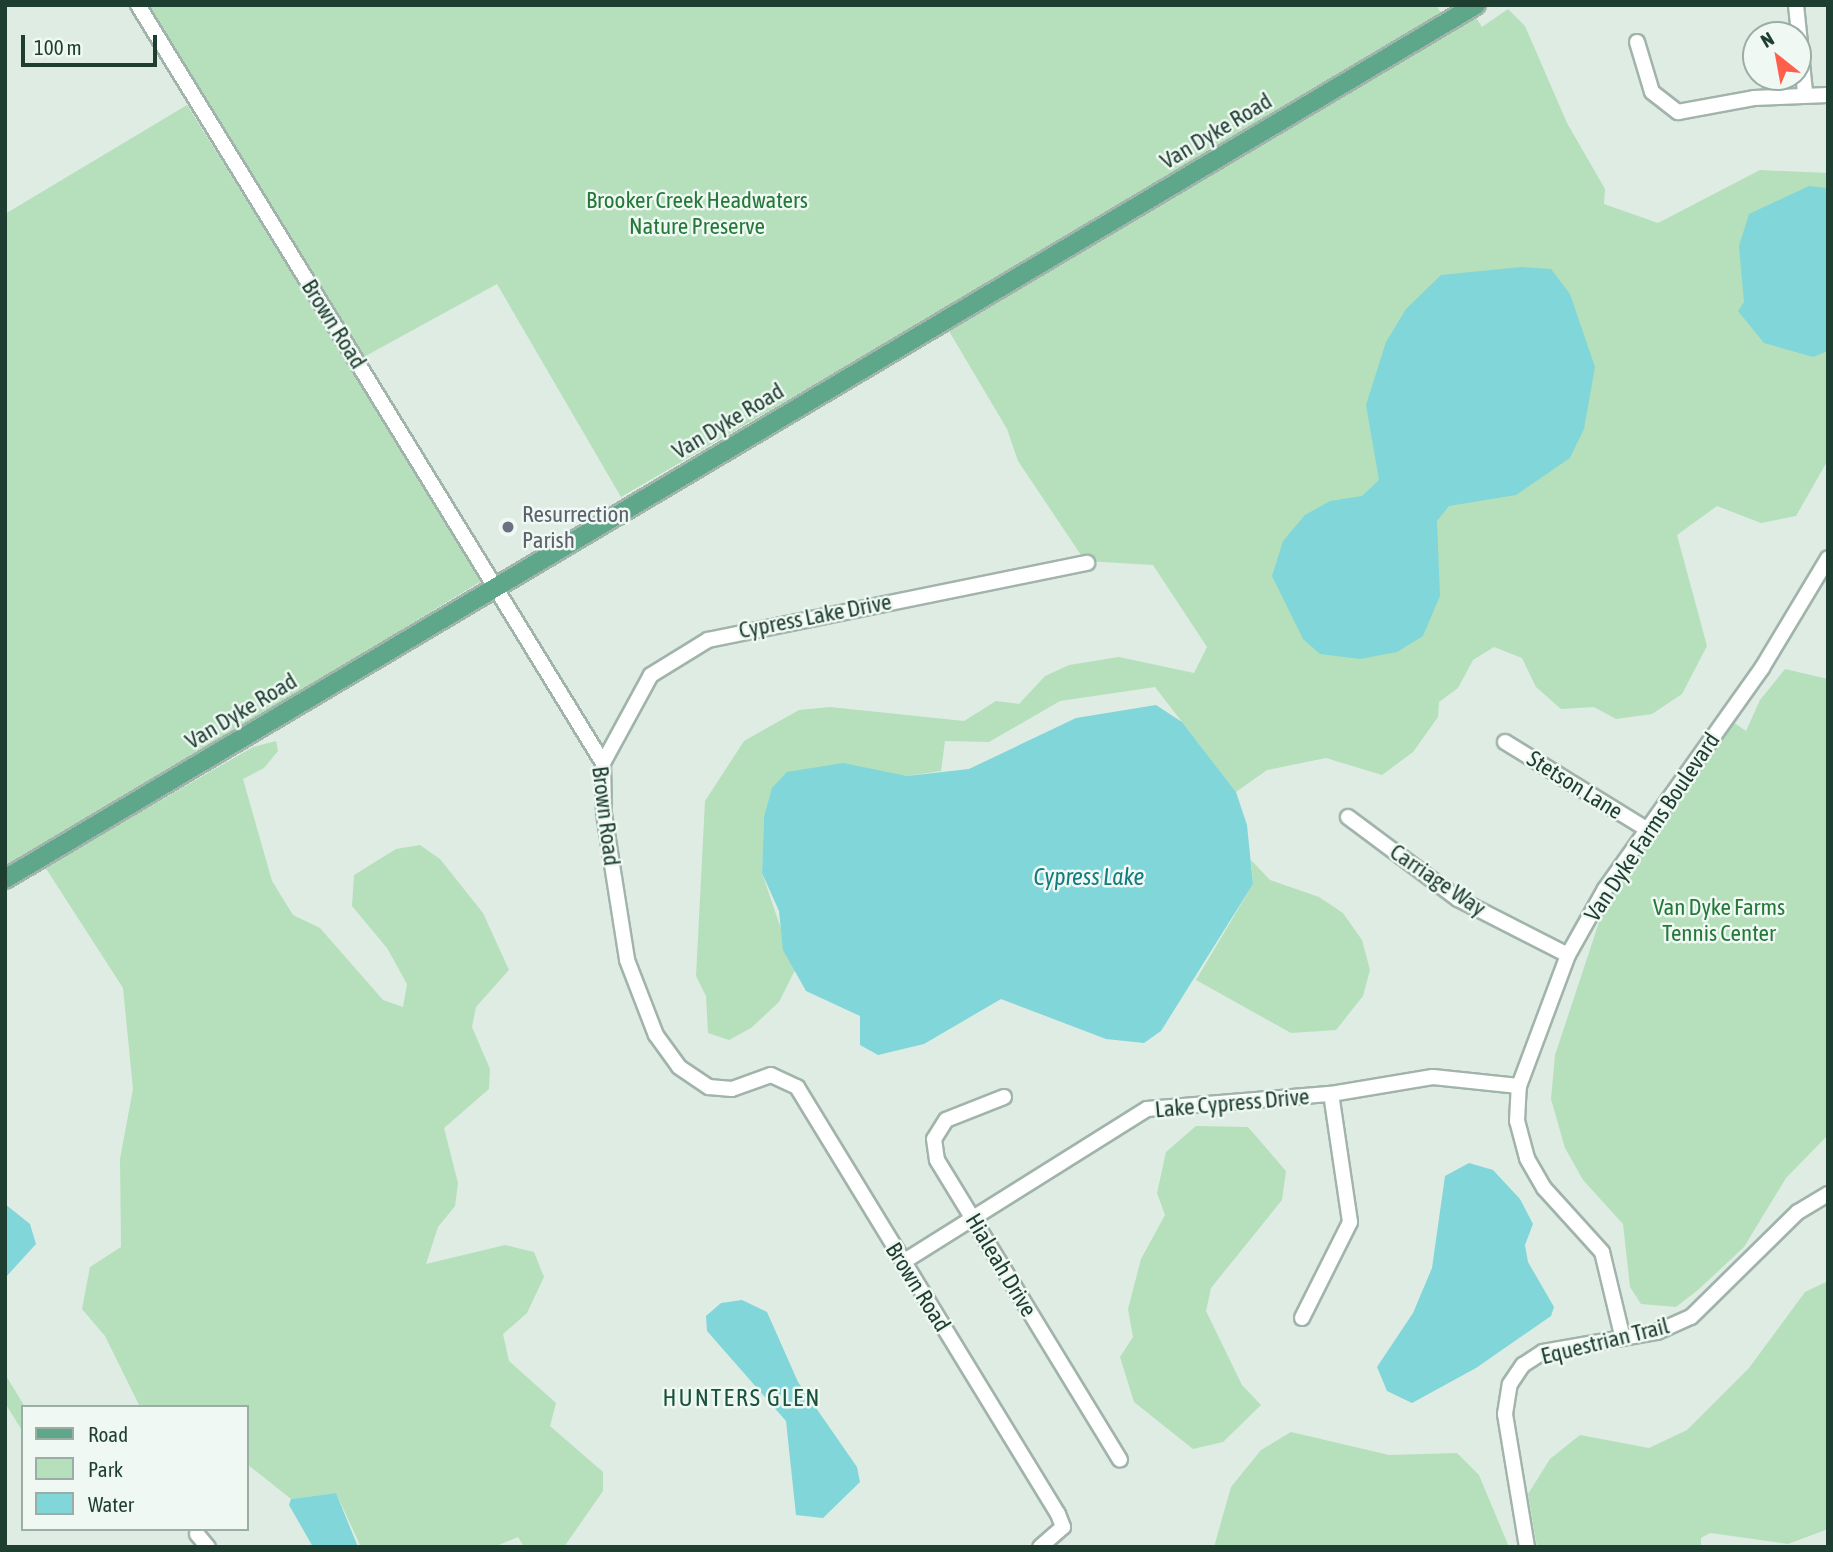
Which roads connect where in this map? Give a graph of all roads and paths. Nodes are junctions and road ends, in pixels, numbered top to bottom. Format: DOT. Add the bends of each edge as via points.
graph roads {
  1 [pos="138,5"];
  2 [pos="1476,5"];
  3 [pos="1796,5"];
  4 [pos="1637,42"];
  5 [pos="1805,92"];
  6 [pos="1828,94"];
  7 [pos="1828,558"];
  8 [pos="1087,563"];
  9 [pos="497,587"];
  10 [pos="1505,742"];
  11 [pos="603,763"];
  12 [pos="1348,817"];
  13 [pos="1646,828"];
  14 [pos="5,879"];
  15 [pos="1568,955"];
  16 [pos="1518,1086"];
  17 [pos="1331,1094"];
  18 [pos="1004,1097"];
  19 [pos="1828,1194"];
  20 [pos="973,1219"];
  21 [pos="903,1262"];
  22 [pos="1302,1318"];
  23 [pos="1622,1335"];
  24 [pos="1120,1460"];
  25 [pos="197,1534"];
  26 [pos="208,1547"];
  27 [pos="1040,1547"];
  28 [pos="1527,1547"];
  1 -- 9 [label="street, Brown Road"];
  2 -- 9 [label="main road, Van Dyke Road"];
  3 -- 5 [label="street"];
  4 -- 5 [label="street" via="1652,92 1678,112"];
  5 -- 6 [label="street"];
  7 -- 13 [label="street, Van Dyke Farms Boulevard" via="1762,668"];
  8 -- 11 [label="street, Cypress Lake Drive" via="708,640 651,675"];
  9 -- 11 [label="street, Brown Road"];
  9 -- 14 [label="main road, Van Dyke Road"];
  10 -- 13 [label="street, Stetson Lane"];
  11 -- 21 [label="street, Brown Road" via="604,814 627,960 656,1035 679,1067 709,1087 732,1089 771,1075 797,1087"];
  12 -- 15 [label="street, Carriage Way" via="1458,899"];
  13 -- 15 [label="street, Van Dyke Farms Boulevard"];
  15 -- 16 [label="street, Van Dyke Farms Boulevard"];
  16 -- 17 [label="street, Lake Cypress Drive" via="1433,1077"];
  16 -- 23 [label="street, Van Dyke Farms Boulevard" via="1517,1121 1527,1158 1544,1188 1602,1252"];
  17 -- 20 [label="street, Lake Cypress Drive" via="1147,1109"];
  17 -- 22 [label="street" via="1350,1222"];
  18 -- 20 [label="street, Hialeah Drive" via="946,1120 934,1139 937,1160"];
  19 -- 23 [label="street, Equestrian Trail" via="1798,1212 1691,1317 1657,1332"];
  20 -- 21 [label="street, Lake Cypress Drive"];
  20 -- 24 [label="street, Hialeah Drive"];
  21 -- 27 [label="street, Brown Road" via="1058,1514 1063,1527"];
  23 -- 28 [label="street, Equestrian Trail" via="1543,1352 1510,1384 1505,1414"];
  25 -- 26 [label="street"];
}
